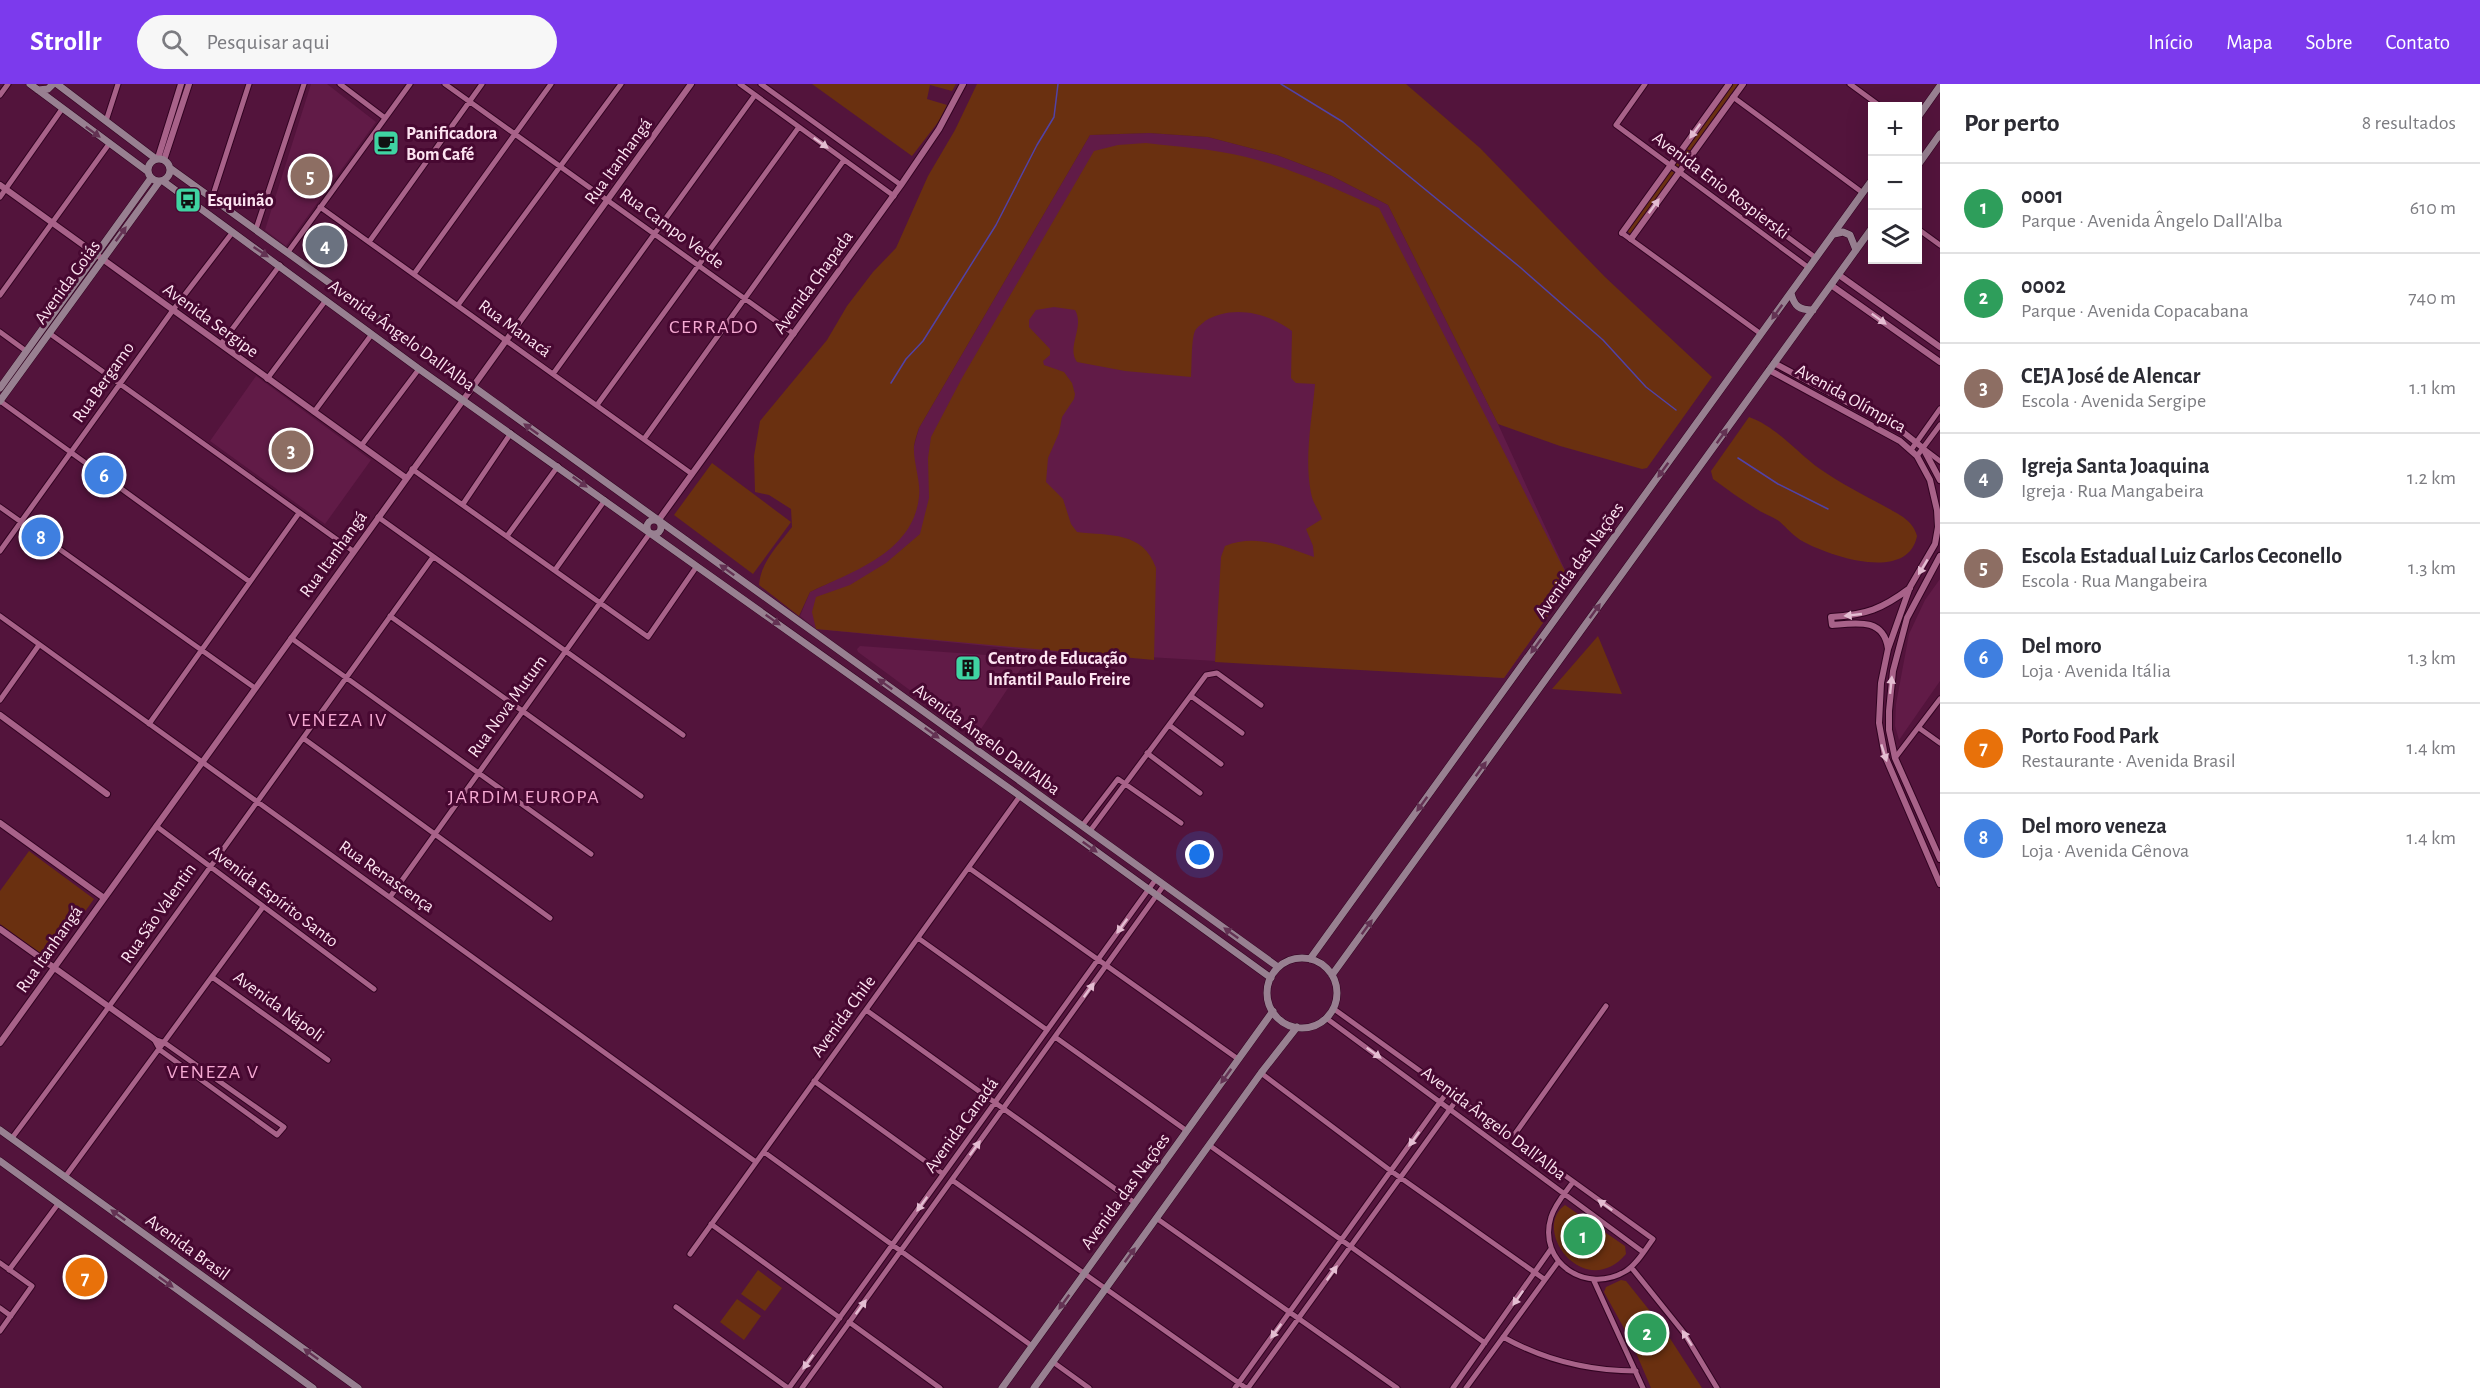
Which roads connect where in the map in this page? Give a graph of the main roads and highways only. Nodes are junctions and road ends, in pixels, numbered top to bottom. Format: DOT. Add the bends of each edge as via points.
graph roads {
  1 [pos="30,84"];
  2 [pos="55,84"];
  3 [pos="1940,86"];
  4 [pos="38,90"];
  5 [pos="1922,110"];
  6 [pos="1940,134"];
  7 [pos="1922,158"];
  8 [pos="159,159"];
  9 [pos="170,168"];
  10 [pos="149,175"];
  11 [pos="161,181"];
  12 [pos="1868,186"];
  13 [pos="1833,234"];
  14 [pos="1868,234"];
  15 [pos="1856,250"];
  16 [pos="288,252"];
  17 [pos="280,265"];
  18 [pos="1791,293"];
  19 [pos="1813,310"];
  20 [pos="0,388"];
  21 [pos="0,400"];
  22 [pos="658,521"];
  23 [pos="650,532"];
  24 [pos="1310,959"];
  25 [pos="1278,967"];
  26 [pos="1332,975"];
  27 [pos="1271,978"];
  28 [pos="1273,1011"];
  29 [pos="1297,1027"];
  30 [pos="0,1130"];
  31 [pos="0,1161"];
  32 [pos="313,1388"];
  33 [pos="358,1388"];
  34 [pos="1002,1388"];
  35 [pos="1034,1388"];
  1 -- 4 [label="main road"];
  2 -- 4 [label="main road"];
  2 -- 8 [label="main road"];
  3 -- 5 [label="main road"];
  4 -- 10 [label="main road, one-way"];
  6 -- 7 [label="main road"];
  8 -- 9 [label="main road"];
  8 -- 10 [label="main road" via="150,163"];
  9 -- 11 [label="main road" via="168,177"];
  9 -- 16 [label="main road, Avenida Ângelo Dall'Alba"];
  10 -- 11 [label="main road"];
  10 -- 20 [label="main road, Avenida Goiás"];
  11 -- 17 [label="main road, Avenida Ângelo Dall'Alba, one-way"];
  21 -- 11 [label="main road, Avenida Goiás, one-way"];
  12 -- 13 [label="main road, Avenida das Nações"];
  13 -- 15 [label="main road" via="1850,235"];
  13 -- 18 [label="main road, Avenida das Nações"];
  14 -- 15 [label="main road"];
  15 -- 19 [label="main road"];
  16 -- 17 [label="main road"];
  22 -- 16 [label="main road, Avenida Ângelo Dall'Alba, one-way"];
  17 -- 23 [label="main road, Avenida Ângelo Dall'Alba, one-way"];
  18 -- 19 [label="main road" via="1794,305"];
  18 -- 24 [label="main road, Avenida das Nações, one-way"];
  26 -- 19 [label="main road, one-way"];
  22 -- 23 [label="main road" via="660,531"];
  25 -- 22 [label="main road, Avenida Ângelo Dall'Alba, one-way"];
  23 -- 27 [label="main road, Avenida Ângelo Dall'Alba, one-way"];
  24 -- 25 [label="main road" via="1293,959"];
  24 -- 26 [label="main road"];
  25 -- 27 [label="main road"];
  26 -- 29 [label="main road" via="1337,986 1334,1009 1318,1024"];
  27 -- 28 [label="main road" via="1268,995"];
  28 -- 29 [label="main road" via="1284,1022"];
  28 -- 34 [label="main road, Avenida das Nações, one-way"];
  35 -- 29 [label="main road, one-way"];
  33 -- 30 [label="main road, Avenida Brasil, one-way"];
  31 -- 32 [label="main road, one-way"];
}
